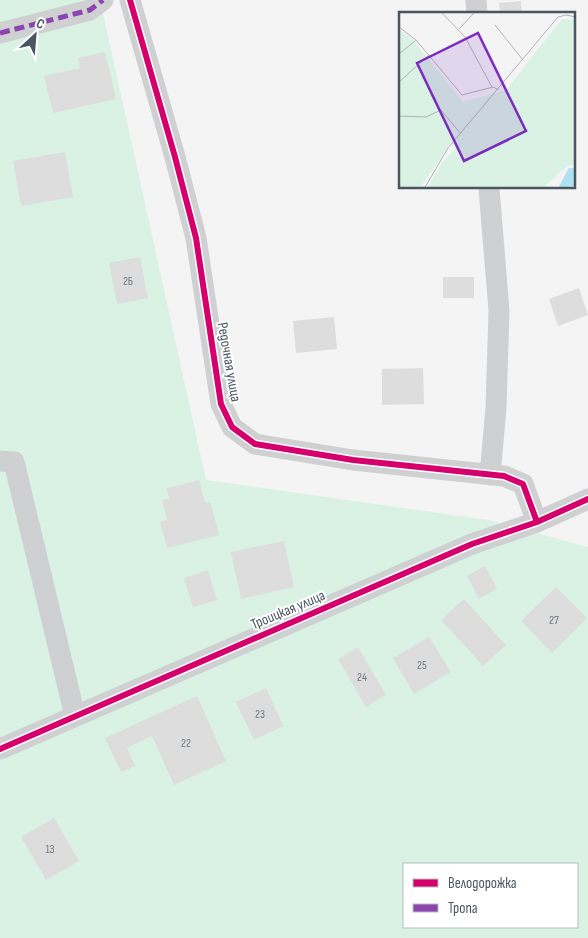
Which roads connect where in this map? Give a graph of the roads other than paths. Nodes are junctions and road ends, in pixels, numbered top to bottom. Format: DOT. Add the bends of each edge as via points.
graph roads {
  1 [pos="104,0"];
  2 [pos="130,0"];
  3 [pos="0,32"];
  4 [pos="489,189"];
  5 [pos="0,462"];
  6 [pos="490,475"];
  7 [pos="588,499"];
  8 [pos="537,522"];
  9 [pos="75,716"];
  10 [pos="0,749"];
  1 -- 3 [label="street" via="90,10"];
  2 -- 6 [label="street, Редочная улица" via="196,238 221,404 232,427 255,444 353,460"];
  4 -- 6 [label="street" via="499,311"];
  5 -- 9 [label="street" via="14,462"];
  6 -- 8 [label="street, Редочная улица" via="504,476 523,484"];
  7 -- 8 [label="street, Троицкая улица"];
  8 -- 9 [label="street, Троицкая улица" via="472,544"];
  9 -- 10 [label="street, Троицкая улица"];
}
